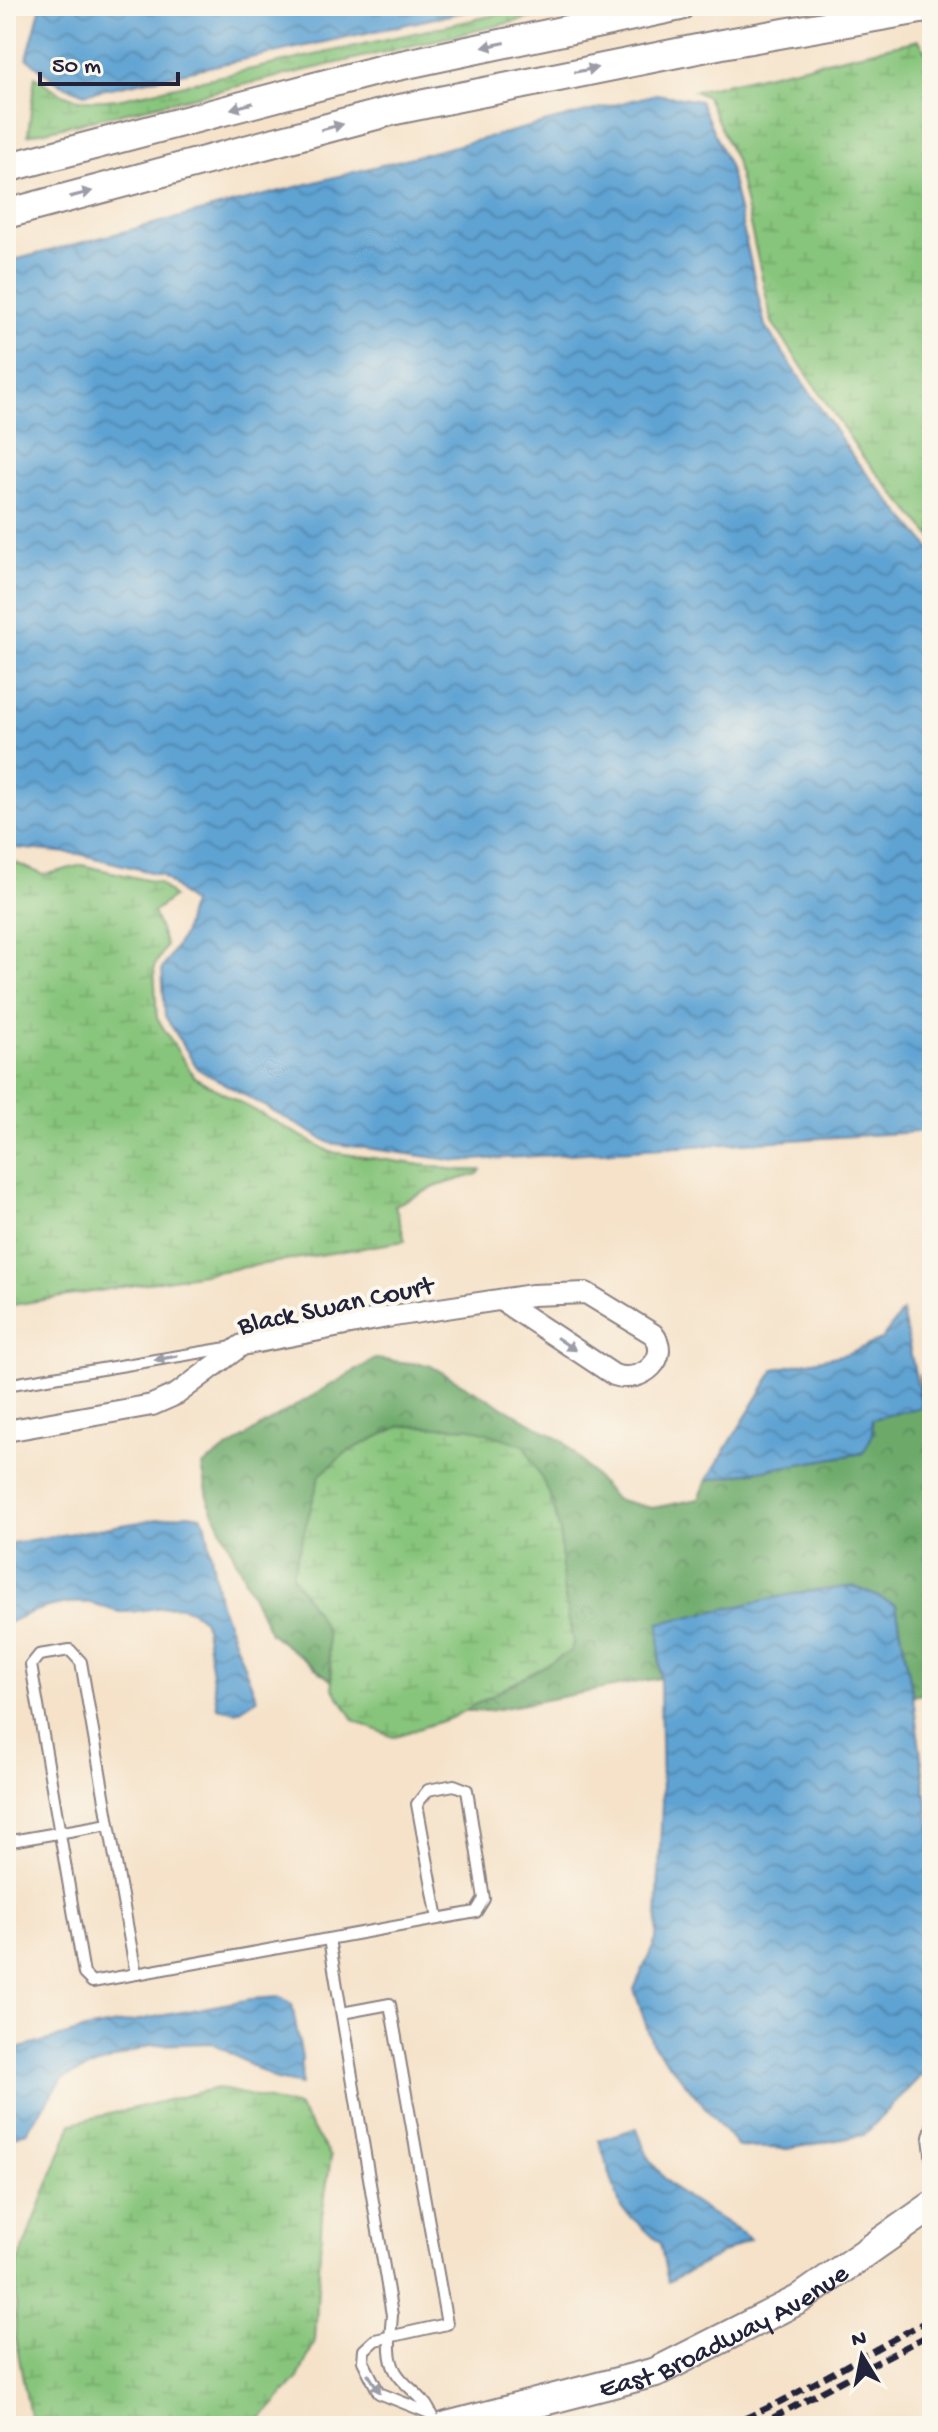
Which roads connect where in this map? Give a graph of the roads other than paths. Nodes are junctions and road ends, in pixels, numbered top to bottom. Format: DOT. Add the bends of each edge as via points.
graph roads {
  1 [pos="680,6"];
  2 [pos="924,8"];
  3 [pos="6,168"];
  4 [pos="6,214"];
  5 [pos="501,1300"];
  6 [pos="242,1345"];
  7 [pos="6,1385"];
  8 [pos="6,1431"];
  9 [pos="109,1824"];
  10 [pos="61,1832"];
  11 [pos="6,1842"];
  12 [pos="438,1919"];
  13 [pos="329,1939"];
  14 [pos="136,1974"];
  15 [pos="342,2013"];
  16 [pos="932,2126"];
  17 [pos="932,2162"];
  18 [pos="932,2206"];
  19 [pos="391,2336"];
  20 [pos="439,2420"];
  21 [pos="435,2426"];
  1 -- 3 [label="main road, one-way" via="383,69"];
  4 -- 2 [label="main road, one-way" via="395,110"];
  5 -- 5 [label="street, Black Swan Court, one-way" via="627,1380 648,1371 660,1350 653,1334 586,1293"];
  5 -- 6 [label="street, Black Swan Court"];
  6 -- 7 [label="lane, one-way"];
  6 -- 8 [label="street, Black Swan Court" via="177,1394 152,1405"];
  9 -- 10 [label="lane"];
  9 -- 10 [label="lane" via="81,1662 70,1650 39,1655 31,1665"];
  9 -- 14 [label="lane"];
  10 -- 11 [label="lane"];
  10 -- 14 [label="lane" via="84,1974 92,1982"];
  12 -- 12 [label="lane" via="476,1912 484,1899 467,1790 454,1785 428,1790 417,1804"];
  12 -- 13 [label="lane"];
  13 -- 14 [label="lane"];
  13 -- 15 [label="lane"];
  15 -- 19 [label="lane" via="392,2315"];
  15 -- 19 [label="lane" via="390,2004 447,2324"];
  16 -- 17 [label="lane"];
  18 -- 20 [label="main road, East Broadway Avenue" via="798,2300 656,2372"];
  19 -- 20 [label="lane" via="396,2372"];
  19 -- 20 [label="lane, one-way" via="364,2350 371,2382 379,2393"];
  20 -- 21 [label="lane"];
}
